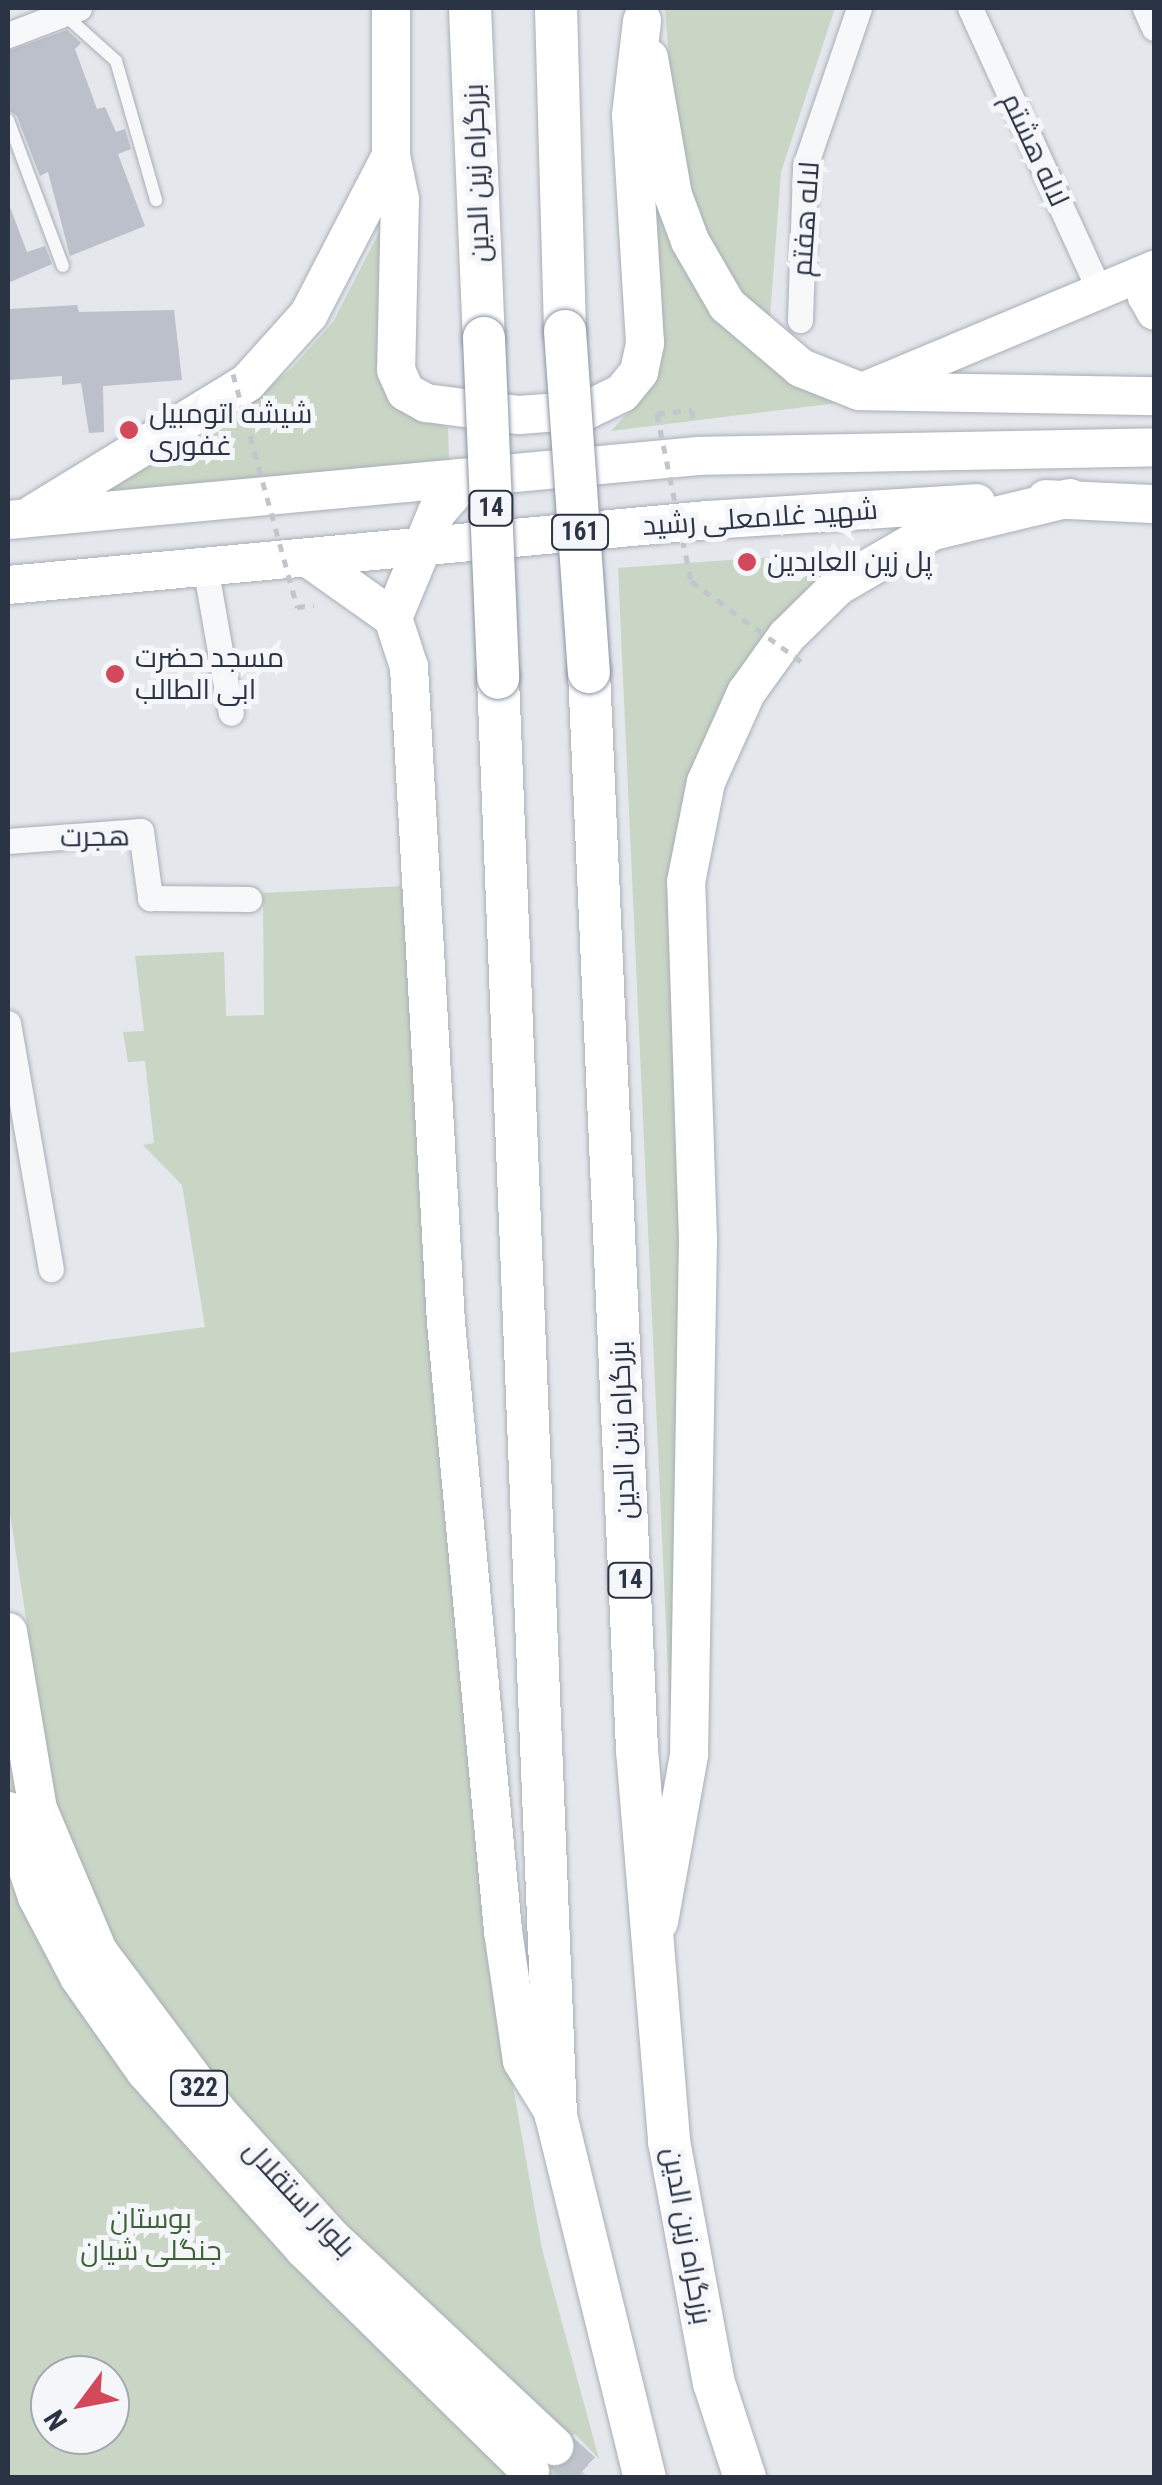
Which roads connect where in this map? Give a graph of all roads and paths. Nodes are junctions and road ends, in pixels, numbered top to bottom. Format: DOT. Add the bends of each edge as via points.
graph roads {
  1 [pos="391,8"];
  2 [pos="470,8"];
  3 [pos="556,8"];
  4 [pos="860,8"];
  5 [pos="970,8"];
  6 [pos="1145,8"];
  7 [pos="73,12"];
  8 [pos="642,14"];
  9 [pos="1154,28"];
  10 [pos="8,35"];
  11 [pos="8,120"];
  12 [pos="390,156"];
  13 [pos="156,200"];
  14 [pos="63,266"];
  15 [pos="1154,269"];
  16 [pos="1100,292"];
  17 [pos="1154,312"];
  18 [pos="800,320"];
  19 [pos="233,374"];
  20 [pos="859,390"];
  21 [pos="1154,396"];
  22 [pos="692,410"];
  23 [pos="1154,446"];
  24 [pos="466,479"];
  25 [pos="1070,498"];
  26 [pos="1154,504"];
  27 [pos="16,520"];
  28 [pos="420,548"];
  29 [pos="311,560"];
  30 [pos="205,566"];
  31 [pos="8,585"];
  32 [pos="297,606"];
  33 [pos="393,618"];
  34 [pos="806,665"];
  35 [pos="232,713"];
  36 [pos="8,841"];
  37 [pos="249,899"];
  38 [pos="8,1023"];
  39 [pos="50,1269"];
  40 [pos="8,1632"];
  41 [pos="8,1811"];
  42 [pos="657,1934"];
  43 [pos="556,2116"];
  44 [pos="645,2478"];
  45 [pos="745,2478"];
  1 -- 12 [label="main road"];
  2 -- 43 [label="highway, بزرگراه زین الدین / 14, bridge"];
  3 -- 42 [label="highway, بزرگراه زین الدین / 14, bridge" via="565,331 589,672 637,1750"];
  4 -- 18 [label="street, لاله هفتم" via="805,166"];
  5 -- 16 [label="street, لاله هشتم"];
  6 -- 9 [label="street"];
  7 -- 10 [label="street"];
  7 -- 13 [label="lane" via="116,60"];
  8 -- 12 [label="main road" via="631,115 645,343 639,372 622,393 587,410 519,414 426,403 406,392 392,328 400,199"];
  8 -- 20 [label="main road" via="673,195 709,277 762,342 801,368"];
  11 -- 14 [label="lane"];
  12 -- 27 [label="main road" via="309,314 248,382"];
  15 -- 16 [label="main road"];
  15 -- 17 [label="main road" via="1146,296"];
  16 -- 20 [label="main road"];
  19 -- 32 [label="path, bridge"];
  20 -- 21 [label="main road"];
  22 -- 34 [label="path, bridge" via="657,414 690,582"];
  23 -- 24 [label="main road, 161" via="734,454"];
  24 -- 27 [label="main road, 161"];
  24 -- 28 [label="main road"];
  25 -- 26 [label="main road, شهید غلامعلی رشید / 161"];
  25 -- 28 [label="main road, شهید غلامعلی رشید / 161" via="707,520"];
  25 -- 42 [label="main road" via="933,532 884,553 824,596 746,693 702,796 686,882 698,1239 689,1755"];
  28 -- 29 [label="main road, شهید غلامعلی رشید / 161"];
  28 -- 33 [label="main road"];
  29 -- 30 [label="main road, شهید غلامعلی رشید / 161"];
  29 -- 33 [label="main road"];
  30 -- 31 [label="main road, شهید غلامعلی رشید / 161"];
  30 -- 35 [label="street"];
  33 -- 43 [label="main road" via="409,667 444,1303 503,1931 522,2061"];
  36 -- 37 [label="street, هجرت" via="140,831 150,898"];
  38 -- 39 [label="street"];
  40 -- 41 [label="main road, بلوار استقلال / 322" via="38,1808 98,1951 218,2112 542,2458 304,2249 145,2071 79,1977 37,1897"];
  42 -- 45 [label="highway, بزرگراه زین الدین / 14" via="668,2141 714,2383"];
  43 -- 44 [label="highway, 14"];
}
